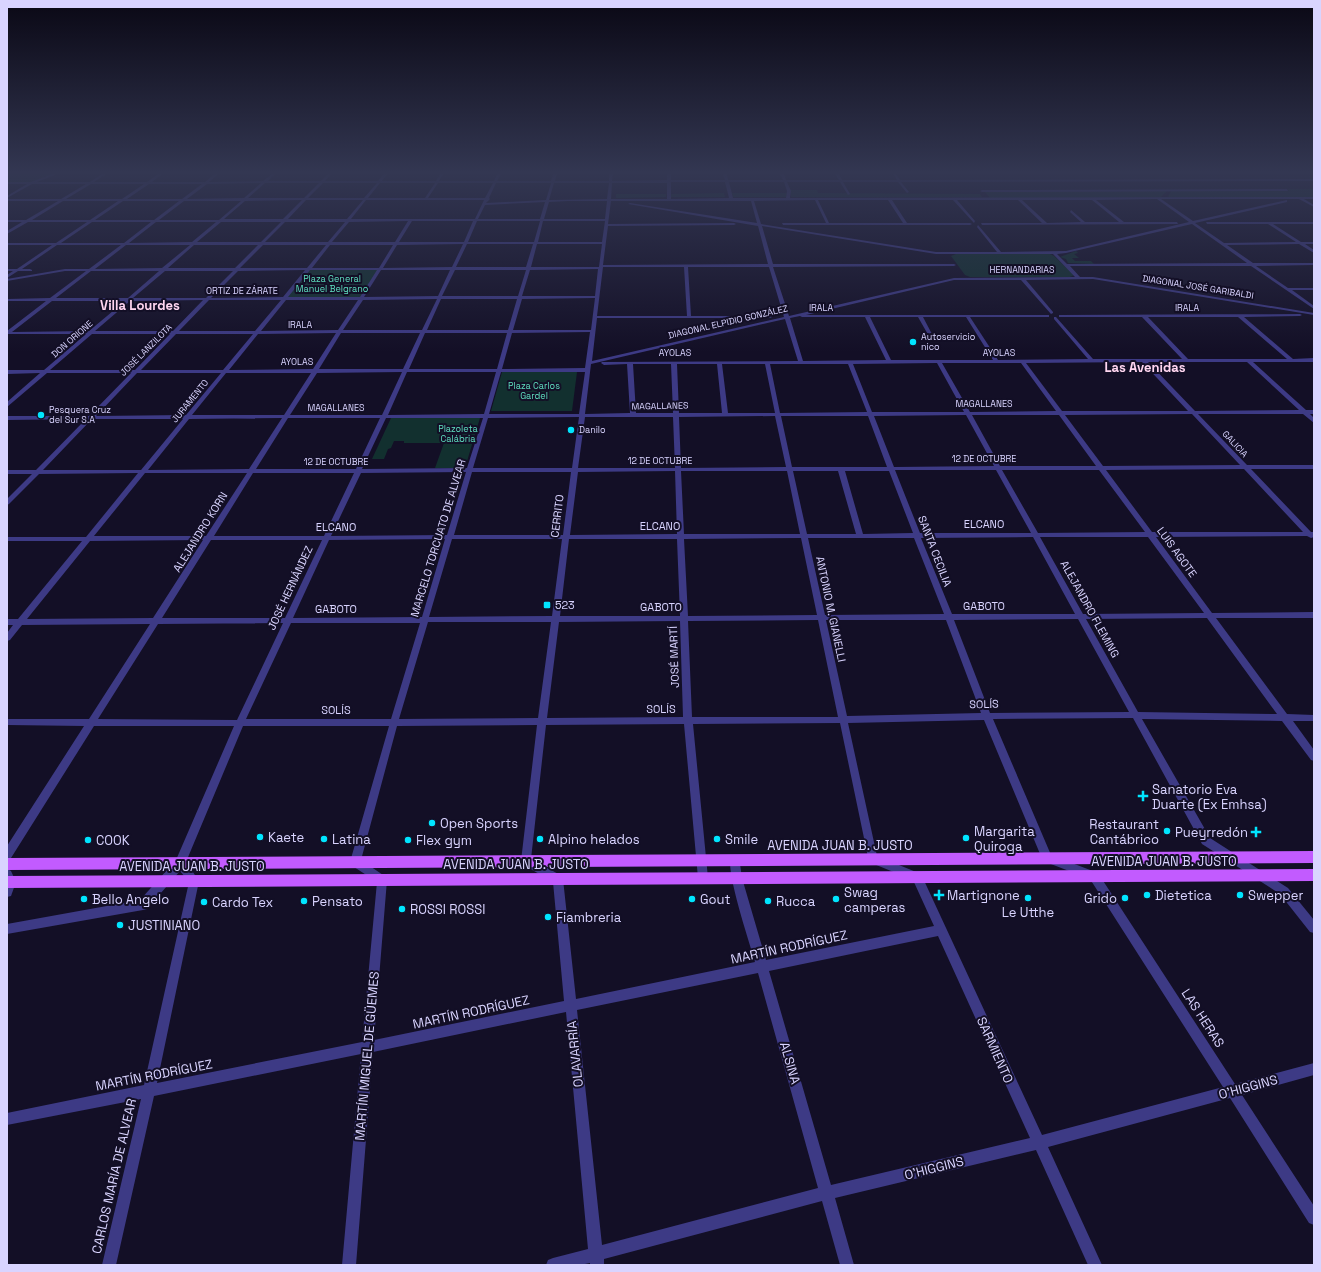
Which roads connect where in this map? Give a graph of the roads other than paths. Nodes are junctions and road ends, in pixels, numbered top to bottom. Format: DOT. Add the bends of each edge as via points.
graph roads {
  1 [pos="72,233"];
  2 [pos="138,233"];
  3 [pos="205,233"];
  4 [pos="271,233"];
  5 [pos="338,233"];
  6 [pos="403,233"];
  7 [pos="470,233"];
  8 [pos="538,233"];
  9 [pos="605,233"];
  10 [pos="761,233"];
  11 [pos="819,233"];
  12 [pos="986,233"];
  13 [pos="1148,233"];
  14 [pos="1208,233"];
  15 [pos="1286,233"];
  16 [pos="465,243"];
  17 [pos="535,243"];
  18 [pos="604,243"];
  19 [pos="1301,243"];
  20 [pos="1314,243"];
  21 [pos="7,244"];
  22 [pos="56,244"];
  23 [pos="124,244"];
  24 [pos="193,244"];
  25 [pos="261,244"];
  26 [pos="330,244"];
  27 [pos="396,244"];
  28 [pos="1223,244"];
  29 [pos="1314,252"];
  30 [pos="944,253"];
  31 [pos="1000,253"];
  32 [pos="1054,253"];
  33 [pos="1314,264"];
  34 [pos="954,265"];
  35 [pos="1066,265"];
  36 [pos="1251,265"];
  37 [pos="686,266"];
  38 [pos="770,266"];
  39 [pos="601,267"];
  40 [pos="308,269"];
  41 [pos="453,269"];
  42 [pos="528,269"];
  43 [pos="7,270"];
  44 [pos="18,270"];
  45 [pos="30,270"];
  46 [pos="90,270"];
  47 [pos="164,270"];
  48 [pos="236,270"];
  49 [pos="380,270"];
  50 [pos="958,270"];
  51 [pos="964,277"];
  52 [pos="7,278"];
  53 [pos="1022,278"];
  54 [pos="1079,278"];
  55 [pos="1287,289"];
  56 [pos="1314,289"];
  57 [pos="597,297"];
  58 [pos="439,298"];
  59 [pos="520,298"];
  60 [pos="51,299"];
  61 [pos="130,299"];
  62 [pos="207,299"];
  63 [pos="284,299"];
  64 [pos="361,299"];
  65 [pos="7,300"];
  66 [pos="1314,308"];
  67 [pos="1049,314"];
  68 [pos="1143,315"];
  69 [pos="1314,315"];
  70 [pos="786,316"];
  71 [pos="867,316"];
  72 [pos="920,316"];
  73 [pos="967,316"];
  74 [pos="1240,316"];
  75 [pos="688,317"];
  76 [pos="1058,317"];
  77 [pos="595,318"];
  78 [pos="593,331"];
  79 [pos="256,332"];
  80 [pos="423,332"];
  81 [pos="510,332"];
  82 [pos="7,333"];
  83 [pos="91,333"];
  84 [pos="174,333"];
  85 [pos="339,333"];
  86 [pos="932,338"];
  87 [pos="1187,360"];
  88 [pos="1248,360"];
  89 [pos="1292,360"];
  90 [pos="1314,360"];
  91 [pos="1144,361"];
  92 [pos="630,362"];
  93 [pos="674,362"];
  94 [pos="719,362"];
  95 [pos="800,362"];
  96 [pos="850,362"];
  97 [pos="889,362"];
  98 [pos="939,362"];
  99 [pos="998,362"];
  100 [pos="1023,362"];
  101 [pos="1092,362"];
  102 [pos="589,363"];
  103 [pos="767,363"];
  104 [pos="405,370"];
  105 [pos="499,370"];
  106 [pos="588,370"];
  107 [pos="136,371"];
  108 [pos="225,371"];
  109 [pos="315,371"];
  110 [pos="7,372"];
  111 [pos="46,372"];
  112 [pos="7,406"];
  113 [pos="1304,412"];
  114 [pos="1314,412"];
  115 [pos="968,413"];
  116 [pos="1061,413"];
  117 [pos="676,414"];
  118 [pos="725,414"];
  119 [pos="778,414"];
  120 [pos="871,414"];
  121 [pos="1194,414"];
  122 [pos="582,415"];
  123 [pos="633,415"];
  124 [pos="384,416"];
  125 [pos="486,416"];
  126 [pos="188,417"];
  127 [pos="286,417"];
  128 [pos="7,418"];
  129 [pos="90,418"];
  130 [pos="1314,421"];
  131 [pos="1245,467"];
  132 [pos="1314,467"];
  133 [pos="999,468"];
  134 [pos="1101,468"];
  135 [pos="790,469"];
  136 [pos="841,469"];
  137 [pos="892,469"];
  138 [pos="470,470"];
  139 [pos="575,470"];
  140 [pos="678,470"];
  141 [pos="251,471"];
  142 [pos="358,471"];
  143 [pos="7,472"];
  144 [pos="37,472"];
  145 [pos="144,472"];
  146 [pos="7,503"];
  147 [pos="1036,535"];
  148 [pos="1151,535"];
  149 [pos="804,536"];
  150 [pos="860,536"];
  151 [pos="918,536"];
  152 [pos="1312,536"];
  153 [pos="566,537"];
  154 [pos="681,537"];
  155 [pos="90,538"];
  156 [pos="327,538"];
  157 [pos="449,538"];
  158 [pos="7,539"];
  159 [pos="208,539"];
  160 [pos="1081,616"];
  161 [pos="1211,616"];
  162 [pos="1314,616"];
  163 [pos="949,617"];
  164 [pos="555,618"];
  165 [pos="684,618"];
  166 [pos="822,618"];
  167 [pos="288,620"];
  168 [pos="425,620"];
  169 [pos="156,621"];
  170 [pos="7,622"];
  171 [pos="21,622"];
  172 [pos="7,638"];
  173 [pos="1136,715"];
  174 [pos="987,716"];
  175 [pos="1286,718"];
  176 [pos="1314,718"];
  177 [pos="844,720"];
  178 [pos="542,721"];
  179 [pos="688,721"];
  180 [pos="7,722"];
  181 [pos="394,722"];
  182 [pos="91,723"];
  183 [pos="240,723"];
  184 [pos="1314,757"];
  185 [pos="7,855"];
  186 [pos="1314,857"];
  187 [pos="1047,858"];
  188 [pos="1232,858"];
  189 [pos="873,859"];
  190 [pos="702,860"];
  191 [pos="735,860"];
  192 [pos="526,861"];
  193 [pos="355,862"];
  194 [pos="180,863"];
  195 [pos="7,864"];
  196 [pos="1259,875"];
  197 [pos="1314,875"];
  198 [pos="1094,876"];
  199 [pos="917,877"];
  200 [pos="703,878"];
  201 [pos="737,878"];
  202 [pos="558,879"];
  203 [pos="382,880"];
  204 [pos="164,881"];
  205 [pos="194,881"];
  206 [pos="8,883"];
  207 [pos="1314,928"];
  208 [pos="7,929"];
  209 [pos="941,930"];
  210 [pos="762,967"];
  211 [pos="570,1006"];
  212 [pos="368,1047"];
  213 [pos="1314,1069"];
  214 [pos="149,1090"];
  215 [pos="1232,1091"];
  216 [pos="7,1119"];
  217 [pos="1038,1142"];
  218 [pos="827,1193"];
  219 [pos="1314,1218"];
  220 [pos="596,1260"];
  221 [pos="109,1265"];
  222 [pos="349,1265"];
  223 [pos="553,1265"];
  224 [pos="847,1265"];
  225 [pos="1095,1265"];
  1 -- 22 [label="street"];
  2 -- 23 [label="street"];
  3 -- 24 [label="street, DON ORIONE"];
  4 -- 25 [label="street, JOSÉ LANZILOTA"];
  5 -- 26 [label="street, JURAMENTO"];
  6 -- 27 [label="street, ALEJANDRO KORN"];
  7 -- 16 [label="street, JOSÉ HERNÁNDEZ"];
  8 -- 17 [label="street, MARCELO TORCUATO DE ALVEAR"];
  9 -- 18 [label="street, CERRITO"];
  10 -- 38 [label="street"];
  11 -- 30 [label="street"];
  12 -- 31 [label="street"];
  13 -- 32 [label="street"];
  14 -- 28 [label="street"];
  15 -- 19 [label="street"];
  16 -- 17 [label="street"];
  16 -- 27 [label="street"];
  16 -- 41 [label="street, JOSÉ HERNÁNDEZ"];
  17 -- 18 [label="street"];
  17 -- 42 [label="street, MARCELO TORCUATO DE ALVEAR"];
  18 -- 39 [label="street, CERRITO"];
  19 -- 20 [label="street"];
  19 -- 28 [label="street"];
  19 -- 29 [label="street"];
  21 -- 22 [label="street"];
  22 -- 23 [label="street"];
  22 -- 44 [label="street"];
  23 -- 24 [label="street"];
  23 -- 46 [label="street"];
  24 -- 25 [label="street"];
  24 -- 47 [label="street, DON ORIONE"];
  25 -- 26 [label="street"];
  25 -- 48 [label="street, JOSÉ LANZILOTA"];
  26 -- 27 [label="street"];
  26 -- 40 [label="street, JURAMENTO"];
  27 -- 49 [label="street, ALEJANDRO KORN"];
  28 -- 36 [label="street"];
  30 -- 31 [label="street, HERNANDARIAS"];
  30 -- 34 [label="street"];
  31 -- 32 [label="street, HERNANDARIAS"];
  32 -- 35 [label="street"];
  33 -- 36 [label="street, HERNANDARIAS"];
  34 -- 38 [label="street"];
  34 -- 50 [label="street"];
  35 -- 36 [label="street, HERNANDARIAS"];
  35 -- 54 [label="street"];
  36 -- 55 [label="street"];
  37 -- 38 [label="street"];
  37 -- 39 [label="street"];
  37 -- 75 [label="street"];
  38 -- 70 [label="street"];
  39 -- 42 [label="street"];
  39 -- 57 [label="street, CERRITO"];
  40 -- 48 [label="street"];
  40 -- 49 [label="street"];
  40 -- 63 [label="street, JURAMENTO"];
  41 -- 42 [label="street"];
  41 -- 49 [label="street"];
  41 -- 58 [label="street, JOSÉ HERNÁNDEZ"];
  42 -- 59 [label="street, MARCELO TORCUATO DE ALVEAR"];
  43 -- 44 [label="street"];
  44 -- 45 [label="street"];
  44 -- 52 [label="street"];
  46 -- 47 [label="street"];
  46 -- 52 [label="street" via="61,270"];
  46 -- 60 [label="street"];
  47 -- 48 [label="street"];
  47 -- 61 [label="street, DON ORIONE"];
  48 -- 62 [label="street, JOSÉ LANZILOTA"];
  49 -- 64 [label="street, ALEJANDRO KORN"];
  51 -- 53 [label="street, HERNANDARIAS"];
  51 -- 70 [label="street, DIAGONAL ELPIDIO GONZÁLEZ"];
  53 -- 54 [label="street, HERNANDARIAS"];
  53 -- 67 [label="street"];
  54 -- 69 [label="street, DIAGONAL JOSÉ GARIBALDI" via="1093,278"];
  55 -- 56 [label="street"];
  55 -- 66 [label="street"];
  57 -- 59 [label="street, ORTIZ DE ZÁRATE"];
  57 -- 77 [label="street, CERRITO"];
  58 -- 59 [label="street, ORTIZ DE ZÁRATE"];
  58 -- 64 [label="street, ORTIZ DE ZÁRATE"];
  58 -- 80 [label="street, JOSÉ HERNÁNDEZ"];
  59 -- 81 [label="street, MARCELO TORCUATO DE ALVEAR"];
  60 -- 61 [label="street, ORTIZ DE ZÁRATE"];
  60 -- 65 [label="street, ORTIZ DE ZÁRATE"];
  60 -- 82 [label="street"];
  61 -- 62 [label="street, ORTIZ DE ZÁRATE"];
  61 -- 83 [label="street, DON ORIONE"];
  62 -- 63 [label="street, ORTIZ DE ZÁRATE"];
  62 -- 84 [label="street, JOSÉ LANZILOTA"];
  63 -- 64 [label="street, ORTIZ DE ZÁRATE"];
  63 -- 79 [label="street, JURAMENTO"];
  64 -- 85 [label="street, ALEJANDRO KORN"];
  67 -- 73 [label="street, IRALA"];
  67 -- 76 [label="street, IRALA"];
  68 -- 74 [label="street, IRALA"];
  68 -- 76 [label="street, IRALA"];
  68 -- 87 [label="street"];
  69 -- 74 [label="street, IRALA"];
  70 -- 71 [label="street, IRALA"];
  70 -- 75 [label="street, IRALA"];
  70 -- 95 [label="street"];
  70 -- 102 [label="street, DIAGONAL ELPIDIO GONZÁLEZ"];
  71 -- 72 [label="street, IRALA"];
  71 -- 97 [label="street"];
  72 -- 73 [label="street, IRALA"];
  72 -- 86 [label="street"];
  73 -- 99 [label="street"];
  74 -- 89 [label="street"];
  75 -- 77 [label="street, IRALA"];
  76 -- 101 [label="street"];
  77 -- 78 [label="street, CERRITO"];
  78 -- 81 [label="street, IRALA"];
  78 -- 102 [label="street, CERRITO"];
  79 -- 84 [label="street, IRALA"];
  79 -- 85 [label="street, IRALA"];
  79 -- 108 [label="street, JURAMENTO"];
  80 -- 81 [label="street, IRALA"];
  80 -- 85 [label="street, IRALA"];
  80 -- 104 [label="street, JOSÉ HERNÁNDEZ"];
  81 -- 105 [label="street, MARCELO TORCUATO DE ALVEAR"];
  82 -- 83 [label="street, IRALA"];
  83 -- 84 [label="street, IRALA"];
  83 -- 111 [label="street, DON ORIONE"];
  84 -- 107 [label="street, JOSÉ LANZILOTA"];
  85 -- 109 [label="street, ALEJANDRO KORN"];
  87 -- 88 [label="street, AYOLAS"];
  87 -- 91 [label="street, AYOLAS"];
  88 -- 89 [label="street, AYOLAS"];
  88 -- 113 [label="street"];
  89 -- 90 [label="street, AYOLAS"];
  91 -- 101 [label="street, AYOLAS"];
  91 -- 121 [label="street, GALICIA"];
  92 -- 93 [label="street, AYOLAS"];
  92 -- 102 [label="street, AYOLAS"];
  92 -- 123 [label="street"];
  93 -- 94 [label="street, AYOLAS"];
  93 -- 117 [label="street, JOSÉ MARTÍ"];
  94 -- 103 [label="street, AYOLAS"];
  94 -- 118 [label="street"];
  95 -- 96 [label="street, AYOLAS"];
  95 -- 103 [label="street, AYOLAS"];
  96 -- 97 [label="street, AYOLAS"];
  96 -- 120 [label="street, SANTA CECILIA"];
  97 -- 98 [label="street, AYOLAS"];
  98 -- 99 [label="street, AYOLAS"];
  98 -- 115 [label="street, ALEJANDRO FLEMING"];
  99 -- 100 [label="street, AYOLAS"];
  100 -- 101 [label="street, AYOLAS"];
  100 -- 116 [label="street, LUIS AGOTE"];
  102 -- 106 [label="street, CERRITO"];
  103 -- 119 [label="street, ANTONIO M. GIANELLI"];
  104 -- 105 [label="street, AYOLAS"];
  104 -- 109 [label="street, AYOLAS"];
  104 -- 124 [label="street, JOSÉ HERNÁNDEZ"];
  105 -- 106 [label="street, AYOLAS"];
  105 -- 125 [label="street, MARCELO TORCUATO DE ALVEAR"];
  106 -- 122 [label="street, CERRITO"];
  107 -- 108 [label="street, AYOLAS"];
  107 -- 111 [label="street, AYOLAS"];
  107 -- 129 [label="street, JOSÉ LANZILOTA"];
  108 -- 109 [label="street, AYOLAS"];
  108 -- 126 [label="street, JURAMENTO"];
  109 -- 127 [label="street, ALEJANDRO KORN"];
  110 -- 111 [label="street, AYOLAS"];
  111 -- 112 [label="street, DON ORIONE"];
  113 -- 114 [label="street, MAGALLANES"];
  113 -- 121 [label="street, MAGALLANES"];
  113 -- 130 [label="street"];
  115 -- 116 [label="street, MAGALLANES"];
  115 -- 120 [label="street, MAGALLANES"];
  115 -- 133 [label="street, ALEJANDRO FLEMING"];
  116 -- 121 [label="street, MAGALLANES"];
  116 -- 134 [label="street, LUIS AGOTE"];
  117 -- 118 [label="street, MAGALLANES"];
  117 -- 123 [label="street, MAGALLANES"];
  117 -- 140 [label="street, JOSÉ MARTÍ"];
  118 -- 119 [label="street, MAGALLANES"];
  119 -- 120 [label="street, MAGALLANES"];
  119 -- 135 [label="street, ANTONIO M. GIANELLI"];
  120 -- 137 [label="street, SANTA CECILIA"];
  121 -- 131 [label="street, GALICIA"];
  122 -- 123 [label="street, MAGALLANES"];
  122 -- 125 [label="street, MAGALLANES"];
  122 -- 139 [label="street, CERRITO"];
  124 -- 125 [label="street, MAGALLANES"];
  124 -- 127 [label="street, MAGALLANES"];
  124 -- 142 [label="street, JOSÉ HERNÁNDEZ"];
  125 -- 138 [label="street, MARCELO TORCUATO DE ALVEAR"];
  126 -- 127 [label="street, MAGALLANES"];
  126 -- 129 [label="street, MAGALLANES"];
  126 -- 145 [label="street, JURAMENTO"];
  127 -- 141 [label="street, ALEJANDRO KORN"];
  128 -- 129 [label="street, MAGALLANES"];
  129 -- 144 [label="street, JOSÉ LANZILOTA"];
  131 -- 132 [label="street, 12 DE OCTUBRE"];
  131 -- 134 [label="street, 12 DE OCTUBRE"];
  131 -- 152 [label="street, GALICIA"];
  133 -- 134 [label="street, 12 DE OCTUBRE"];
  133 -- 137 [label="street, 12 DE OCTUBRE"];
  133 -- 147 [label="street, ALEJANDRO FLEMING"];
  134 -- 148 [label="street, LUIS AGOTE"];
  135 -- 136 [label="street, 12 DE OCTUBRE"];
  135 -- 140 [label="street, 12 DE OCTUBRE"];
  135 -- 149 [label="street, ANTONIO M. GIANELLI"];
  136 -- 137 [label="street, 12 DE OCTUBRE"];
  136 -- 150 [label="street"];
  137 -- 151 [label="street, SANTA CECILIA"];
  138 -- 139 [label="street, 12 DE OCTUBRE"];
  138 -- 142 [label="street, 12 DE OCTUBRE"];
  138 -- 157 [label="street, MARCELO TORCUATO DE ALVEAR"];
  139 -- 140 [label="street, 12 DE OCTUBRE"];
  139 -- 153 [label="street, CERRITO"];
  140 -- 154 [label="street, JOSÉ MARTÍ"];
  141 -- 142 [label="street, 12 DE OCTUBRE"];
  141 -- 145 [label="street, 12 DE OCTUBRE"];
  141 -- 159 [label="street, ALEJANDRO KORN"];
  142 -- 156 [label="street, JOSÉ HERNÁNDEZ"];
  143 -- 144 [label="street, 12 DE OCTUBRE"];
  144 -- 145 [label="street, 12 DE OCTUBRE"];
  144 -- 146 [label="street, JOSÉ LANZILOTA"];
  145 -- 155 [label="street, JURAMENTO"];
  147 -- 148 [label="street, ELCANO"];
  147 -- 151 [label="street, ELCANO"];
  147 -- 160 [label="street, ALEJANDRO FLEMING"];
  148 -- 152 [label="street, ELCANO"];
  148 -- 161 [label="street, LUIS AGOTE"];
  149 -- 150 [label="street, ELCANO"];
  149 -- 154 [label="street, ELCANO"];
  149 -- 166 [label="street, ANTONIO M. GIANELLI"];
  150 -- 151 [label="street, ELCANO"];
  151 -- 163 [label="street, SANTA CECILIA"];
  153 -- 154 [label="street, ELCANO"];
  153 -- 157 [label="street, ELCANO"];
  153 -- 164 [label="street, CERRITO"];
  154 -- 165 [label="street, JOSÉ MARTÍ"];
  155 -- 158 [label="street, ELCANO"];
  155 -- 159 [label="street, ELCANO"];
  155 -- 171 [label="street, JURAMENTO"];
  156 -- 157 [label="street, ELCANO"];
  156 -- 159 [label="street, ELCANO"];
  156 -- 167 [label="street, JOSÉ HERNÁNDEZ"];
  157 -- 168 [label="street, MARCELO TORCUATO DE ALVEAR"];
  159 -- 169 [label="street, ALEJANDRO KORN"];
  160 -- 161 [label="street, GABOTO"];
  160 -- 163 [label="street, GABOTO"];
  160 -- 173 [label="street, ALEJANDRO FLEMING"];
  161 -- 162 [label="street, GABOTO"];
  161 -- 175 [label="street, LUIS AGOTE"];
  163 -- 166 [label="street, GABOTO"];
  163 -- 174 [label="street, SANTA CECILIA"];
  164 -- 165 [label="street, GABOTO"];
  164 -- 168 [label="street, GABOTO"];
  164 -- 178 [label="street, CERRITO"];
  165 -- 166 [label="street, GABOTO"];
  165 -- 179 [label="street, JOSÉ MARTÍ"];
  166 -- 177 [label="street, ANTONIO M. GIANELLI"];
  167 -- 168 [label="street, GABOTO"];
  167 -- 169 [label="street, GABOTO"];
  167 -- 183 [label="street, JOSÉ HERNÁNDEZ"];
  168 -- 181 [label="street, MARCELO TORCUATO DE ALVEAR"];
  169 -- 171 [label="street, GABOTO"];
  169 -- 182 [label="street, ALEJANDRO KORN"];
  170 -- 171 [label="street, GABOTO"];
  171 -- 172 [label="street, JURAMENTO"];
  173 -- 174 [label="street, SOLÍS"];
  173 -- 175 [label="street, SOLÍS"];
  173 -- 188 [label="street, ALEJANDRO FLEMING" via="1206,841"];
  174 -- 177 [label="street, SOLÍS"];
  174 -- 187 [label="street, SANTA CECILIA"];
  175 -- 176 [label="street, SOLÍS"];
  175 -- 184 [label="street, LUIS AGOTE"];
  177 -- 179 [label="street, SOLÍS"];
  177 -- 189 [label="street, ANTONIO M. GIANELLI"];
  178 -- 179 [label="street, SOLÍS"];
  178 -- 181 [label="street, SOLÍS"];
  178 -- 192 [label="street, CERRITO"];
  179 -- 190 [label="street, JOSÉ MARTÍ"];
  180 -- 182 [label="street, SOLÍS"];
  181 -- 183 [label="street, SOLÍS"];
  181 -- 193 [label="street, MARCELO TORCUATO DE ALVEAR"];
  182 -- 183 [label="street, SOLÍS"];
  182 -- 185 [label="street, ALEJANDRO KORN"];
  183 -- 194 [label="street, JOSÉ HERNÁNDEZ"];
  186 -- 188 [label="main road, AVENIDA JUAN B. JUSTO"];
  187 -- 188 [label="main road, AVENIDA JUAN B. JUSTO"];
  187 -- 189 [label="main road, AVENIDA JUAN B. JUSTO"];
  187 -- 198 [label="street"];
  188 -- 196 [label="street, ALEJANDRO FLEMING"];
  189 -- 191 [label="main road, AVENIDA JUAN B. JUSTO"];
  189 -- 199 [label="street"];
  190 -- 191 [label="main road, AVENIDA JUAN B. JUSTO"];
  190 -- 192 [label="main road, AVENIDA JUAN B. JUSTO"];
  190 -- 200 [label="street, JOSÉ MARTÍ"];
  191 -- 201 [label="street, ALSINA"];
  192 -- 193 [label="main road, AVENIDA JUAN B. JUSTO"];
  192 -- 202 [label="street"];
  193 -- 194 [label="main road, AVENIDA JUAN B. JUSTO"];
  193 -- 203 [label="street"];
  194 -- 195 [label="main road, AVENIDA JUAN B. JUSTO"];
  194 -- 204 [label="street, JOSÉ HERNÁNDEZ"];
  194 -- 205 [label="street"];
  196 -- 197 [label="main road, AVENIDA JUAN B. JUSTO"];
  196 -- 198 [label="main road, AVENIDA JUAN B. JUSTO"];
  196 -- 207 [label="street, ALEJANDRO FLEMING" via="1284,891"];
  198 -- 199 [label="main road, AVENIDA JUAN B. JUSTO"];
  198 -- 215 [label="street, LAS HERAS"];
  199 -- 201 [label="main road, AVENIDA JUAN B. JUSTO"];
  199 -- 209 [label="street, SARMIENTO"];
  200 -- 201 [label="main road, AVENIDA JUAN B. JUSTO"];
  200 -- 202 [label="main road, AVENIDA JUAN B. JUSTO"];
  201 -- 210 [label="street, ALSINA"];
  202 -- 203 [label="main road, AVENIDA JUAN B. JUSTO"];
  202 -- 211 [label="street, OLAVARRÍA"];
  203 -- 205 [label="main road, AVENIDA JUAN B. JUSTO"];
  203 -- 212 [label="street, MARTÍN MIGUEL DE GÜEMES"];
  204 -- 205 [label="main road, AVENIDA JUAN B. JUSTO"];
  204 -- 206 [label="main road, AVENIDA JUAN B. JUSTO"];
  204 -- 208 [label="street, JOSÉ HERNÁNDEZ" via="143,905"];
  205 -- 214 [label="street, CARLOS MARÍA DE ALVEAR"];
  209 -- 210 [label="street, MARTÍN RODRÍGUEZ"];
  209 -- 217 [label="street, SARMIENTO"];
  210 -- 211 [label="street, MARTÍN RODRÍGUEZ"];
  210 -- 218 [label="street, ALSINA"];
  211 -- 212 [label="street, MARTÍN RODRÍGUEZ"];
  211 -- 220 [label="street, OLAVARRÍA"];
  212 -- 214 [label="street, MARTÍN RODRÍGUEZ"];
  212 -- 222 [label="street, MARTÍN MIGUEL DE GÜEMES"];
  213 -- 215 [label="street, O'HIGGINS"];
  214 -- 216 [label="street, MARTÍN RODRÍGUEZ"];
  214 -- 221 [label="street, CARLOS MARÍA DE ALVEAR"];
  215 -- 217 [label="street, O'HIGGINS"];
  215 -- 219 [label="street, LAS HERAS"];
  217 -- 218 [label="street, O'HIGGINS"];
  217 -- 225 [label="street, SARMIENTO"];
  218 -- 220 [label="street, O'HIGGINS"];
  218 -- 224 [label="street, ALSINA"];
  220 -- 223 [label="street, O'HIGGINS"];
}
